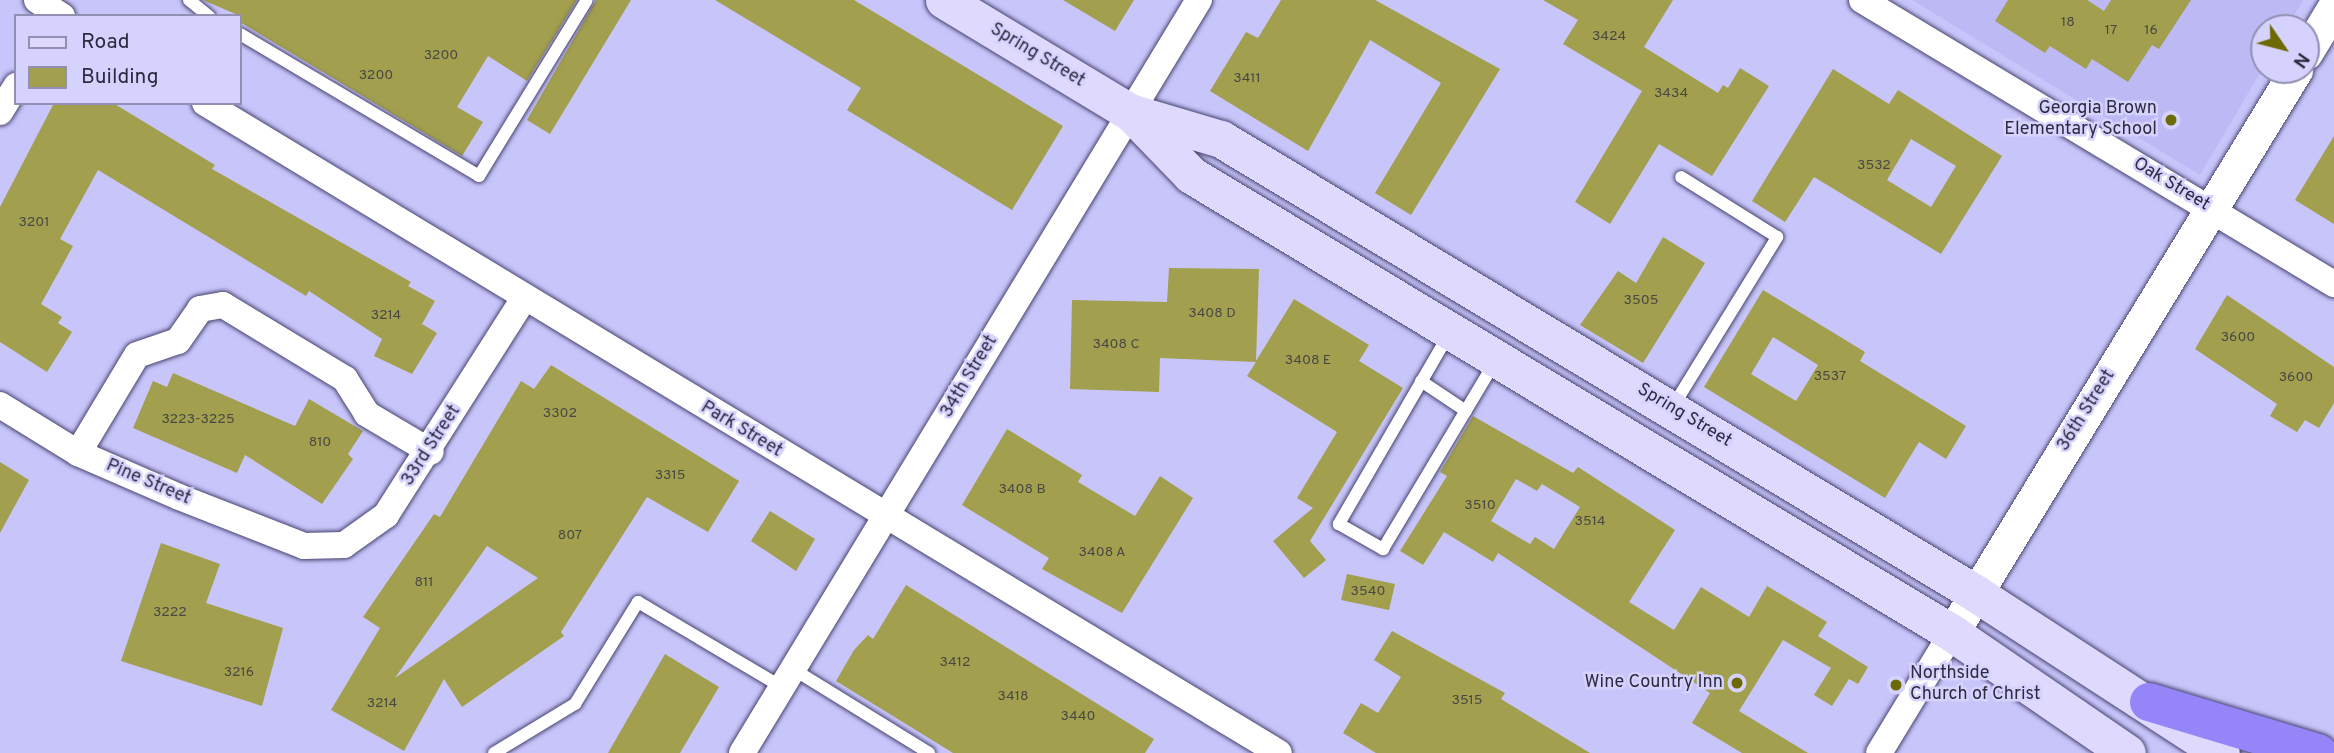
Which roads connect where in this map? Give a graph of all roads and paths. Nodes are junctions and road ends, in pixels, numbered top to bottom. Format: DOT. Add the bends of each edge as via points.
graph roads {
  1 [pos="37,0"];
  2 [pos="189,0"];
  3 [pos="587,0"];
  4 [pos="944,0"];
  5 [pos="1199,0"];
  6 [pos="1862,0"];
  7 [pos="2334,7"];
  8 [pos="62,11"];
  9 [pos="206,14"];
  10 [pos="2320,30"];
  11 [pos="242,35"];
  12 [pos="2287,84"];
  13 [pos="14,89"];
  14 [pos="208,105"];
  15 [pos="0,112"];
  16 [pos="1130,112"];
  17 [pos="1681,177"];
  18 [pos="2211,209"];
  19 [pos="2334,284"];
  20 [pos="524,298"];
  21 [pos="1451,331"];
  22 [pos="1497,359"];
  23 [pos="1421,381"];
  24 [pos="0,405"];
  25 [pos="1672,408"];
  26 [pos="1466,411"];
  27 [pos="430,452"];
  28 [pos="78,453"];
  29 [pos="887,516"];
  30 [pos="304,547"];
  31 [pos="1975,593"];
  32 [pos="1952,633"];
  33 [pos="788,678"];
  34 [pos="2149,702"];
  35 [pos="495,753"];
  36 [pos="742,753"];
  37 [pos="929,753"];
  38 [pos="1279,753"];
  39 [pos="1879,753"];
  40 [pos="2127,753"];
  41 [pos="2221,753"];
  42 [pos="2318,753"];
  1 -- 8 [label="street"];
  2 -- 9 [label="lane"];
  3 -- 11 [label="lane" via="479,176"];
  4 -- 16 [label="main road, Spring Street"];
  5 -- 16 [label="street, 34th Street"];
  6 -- 18 [label="street, Oak Street"];
  7 -- 10 [label="street"];
  12 -- 18 [label="street, 36th Street"];
  13 -- 15 [label="street"];
  14 -- 20 [label="street, Park Street"];
  16 -- 21 [label="main road, Spring Street" via="1191,175"];
  16 -- 25 [label="main road, Spring Street" via="1221,139"];
  16 -- 29 [label="street, 34th Street"];
  17 -- 25 [label="lane" via="1776,237"];
  18 -- 19 [label="street, Oak Street"];
  18 -- 31 [label="street, 36th Street"];
  20 -- 27 [label="street, 33rd Street"];
  20 -- 29 [label="street, Park Street"];
  21 -- 22 [label="main road, Spring Street"];
  21 -- 23 [label="lane"];
  22 -- 26 [label="lane"];
  22 -- 32 [label="main road, Spring Street"];
  23 -- 26 [label="lane"];
  23 -- 26 [label="lane" via="1339,524 1383,549"];
  24 -- 28 [label="street, Pine Street"];
  25 -- 31 [label="main road, Spring Street"];
  27 -- 28 [label="street" via="367,414 345,379 223,305 200,309 178,341 137,355"];
  27 -- 30 [label="street, 33rd Street" via="386,515 344,545"];
  28 -- 30 [label="street, Pine Street"];
  29 -- 33 [label="street, 34th Street"];
  29 -- 38 [label="street, Park Street"];
  31 -- 32 [label="street, 36th Street"];
  31 -- 34 [label="main road, Spring Street"];
  32 -- 39 [label="street, 36th Street"];
  32 -- 40 [label="main road, Spring Street"];
  33 -- 35 [label="lane" via="638,602 575,704"];
  33 -- 36 [label="street, 34th Street"];
  33 -- 37 [label="lane"];
  34 -- 41 [label="main road, Spring Street"];
  34 -- 42 [label="highway"];
}
